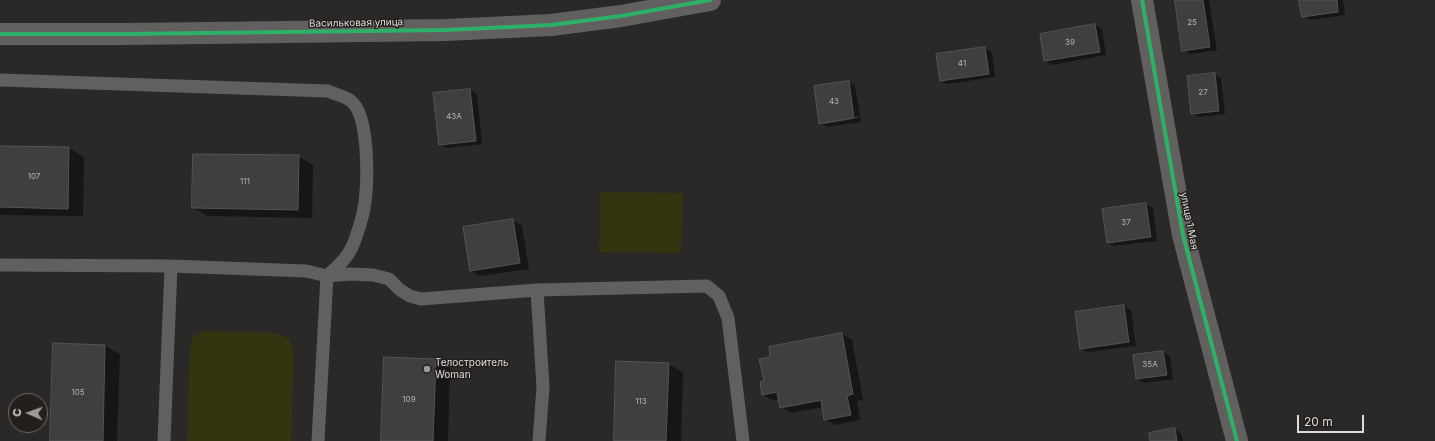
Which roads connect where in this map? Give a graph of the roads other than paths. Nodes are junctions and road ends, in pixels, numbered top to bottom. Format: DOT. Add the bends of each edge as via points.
graph roads {
  1 [pos="710,0"];
  2 [pos="1142,0"];
  3 [pos="0,34"];
  4 [pos="0,80"];
  5 [pos="0,265"];
  6 [pos="171,266"];
  7 [pos="327,276"];
  8 [pos="536,290"];
  9 [pos="164,441"];
  10 [pos="318,441"];
  11 [pos="539,441"];
  12 [pos="742,441"];
  13 [pos="1237,441"];
  1 -- 3 [label="street, Васильковая улица" via="551,25 446,30"];
  2 -- 13 [label="street, улица 1 Мая" via="1183,235"];
  4 -- 7 [label="lane" via="328,91 351,101 361,117 364,135 367,173 364,209 352,249"];
  5 -- 6 [label="lane"];
  6 -- 7 [label="lane" via="306,271"];
  6 -- 9 [label="lane"];
  7 -- 8 [label="lane" via="373,275 389,279 400,290 421,299"];
  7 -- 10 [label="lane"];
  8 -- 11 [label="lane" via="543,387"];
  8 -- 12 [label="lane" via="707,286 719,296 728,318"];
}
